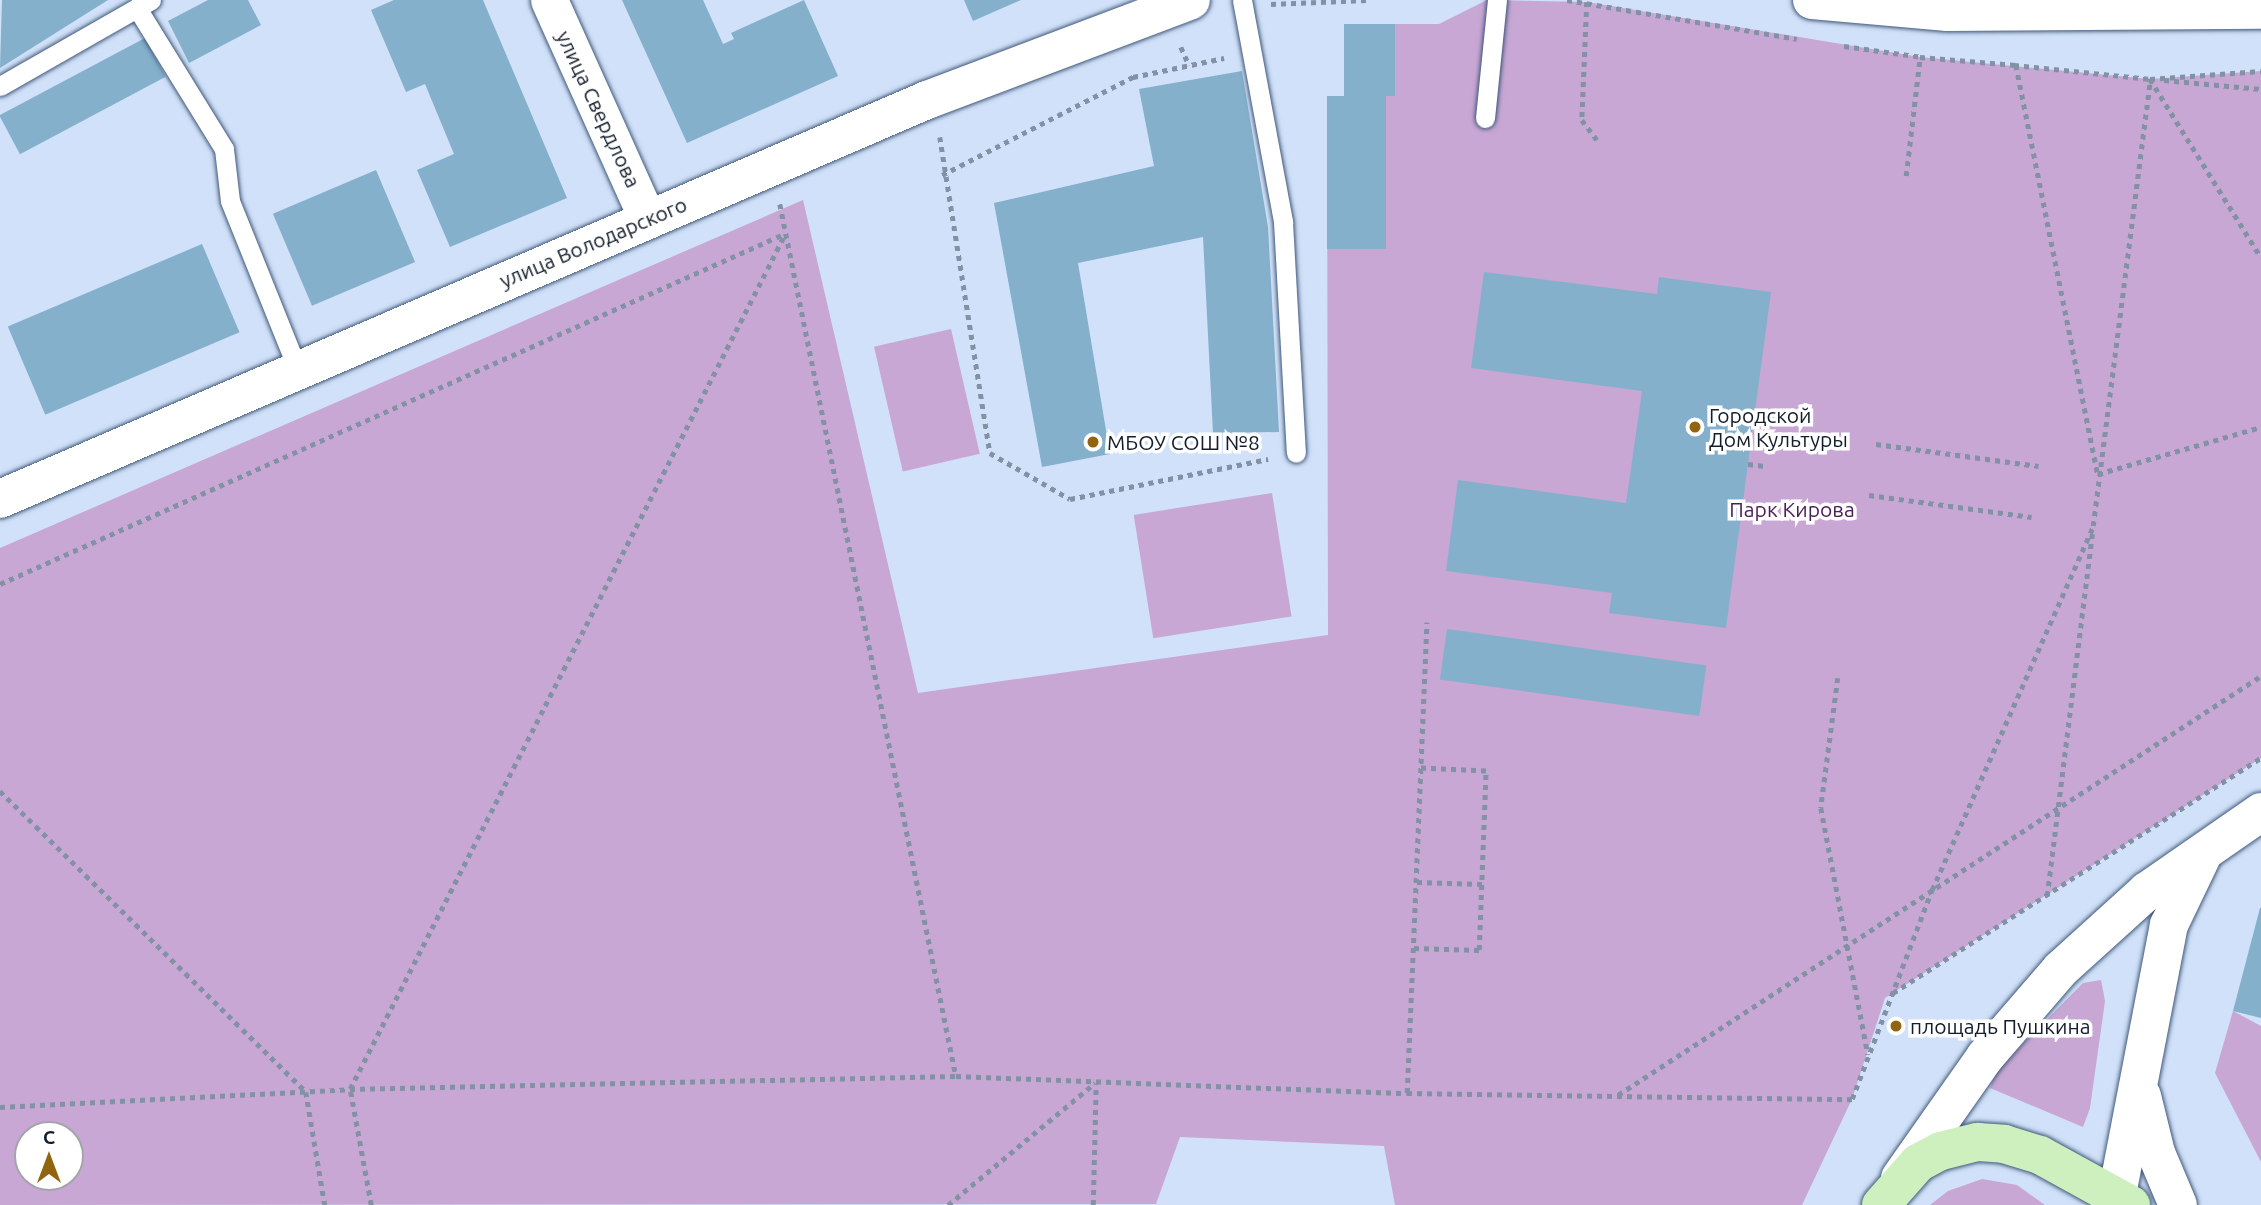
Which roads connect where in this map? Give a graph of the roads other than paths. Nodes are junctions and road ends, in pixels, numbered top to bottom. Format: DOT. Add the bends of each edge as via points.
graph roads {
  1 [pos="549,0"];
  2 [pos="1191,0"];
  3 [pos="1242,0"];
  4 [pos="1497,0"];
  5 [pos="1812,0"];
  6 [pos="144,4"];
  7 [pos="2121,4"];
  8 [pos="2261,10"];
  9 [pos="0,86"];
  10 [pos="1485,118"];
  11 [pos="647,218"];
  12 [pos="298,370"];
  13 [pos="1296,453"];
  14 [pos="0,499"];
  15 [pos="2261,812"];
  16 [pos="2209,845"];
  17 [pos="2139,1083"];
  18 [pos="1886,1198"];
  19 [pos="2113,1203"];
  20 [pos="2178,1205"];
  1 -- 11 [label="street, улица Свердлова"];
  2 -- 11 [label="street, улица Володарского" via="927,100"];
  3 -- 13 [label="lane" via="1283,222"];
  4 -- 10 [label="lane"];
  5 -- 7 [label="street" via="1947,12"];
  6 -- 9 [label="lane"];
  6 -- 12 [label="lane" via="224,149 230,201"];
  7 -- 8 [label="street"];
  11 -- 12 [label="street, улица Володарского"];
  12 -- 14 [label="street, улица Володарского"];
  15 -- 16 [label="street"];
  16 -- 17 [label="street" via="2169,925"];
  16 -- 18 [label="street" via="2117,916 2043,988 1985,1057"];
  17 -- 19 [label="street"];
  17 -- 20 [label="street" via="2152,1142"];
  18 -- 19 [label="main road" via="1929,1156 1965,1144 2004,1144 2051,1161"];
}
